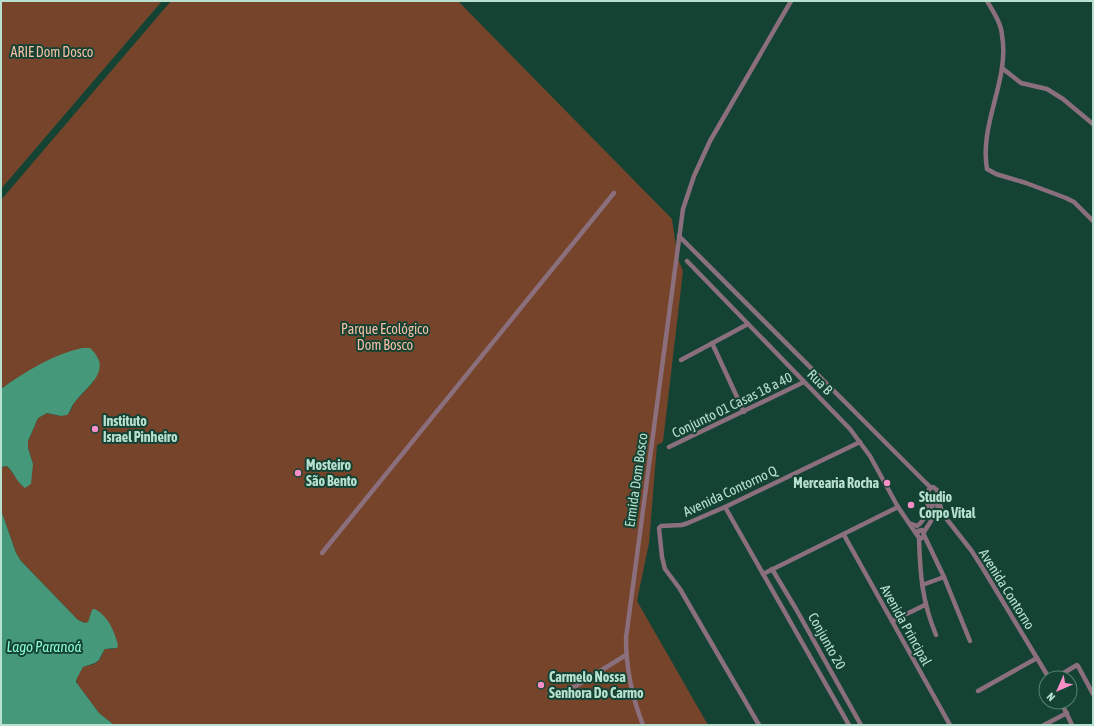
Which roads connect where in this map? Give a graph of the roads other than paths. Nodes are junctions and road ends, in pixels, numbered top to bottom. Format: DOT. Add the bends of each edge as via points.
graph roads {
  1 [pos="791,1"];
  2 [pos="987,1"];
  3 [pos="1002,68"];
  4 [pos="1093,124"];
  5 [pos="614,193"];
  6 [pos="1093,221"];
  7 [pos="679,236"];
  8 [pos="687,260"];
  9 [pos="748,324"];
  10 [pos="712,343"];
  11 [pos="681,360"];
  12 [pos="804,382"];
  13 [pos="744,412"];
  14 [pos="860,442"];
  15 [pos="670,447"];
  16 [pos="930,488"];
  17 [pos="933,496"];
  18 [pos="725,507"];
  19 [pos="898,507"];
  20 [pos="908,523"];
  21 [pos="918,524"];
  22 [pos="925,532"];
  23 [pos="844,535"];
  24 [pos="917,535"];
  25 [pos="322,553"];
  26 [pos="772,569"];
  27 [pos="763,574"];
  28 [pos="944,577"];
  29 [pos="922,585"];
  30 [pos="925,605"];
  31 [pos="892,621"];
  32 [pos="936,635"];
  33 [pos="970,641"];
  34 [pos="626,655"];
  35 [pos="1037,658"];
  36 [pos="1044,670"];
  37 [pos="1069,670"];
  38 [pos="563,691"];
  39 [pos="978,691"];
  40 [pos="1093,694"];
  41 [pos="1065,710"];
  42 [pos="1066,713"];
  43 [pos="644,725"];
  44 [pos="759,725"];
  45 [pos="850,725"];
  46 [pos="861,725"];
  47 [pos="950,725"];
  48 [pos="1044,725"];
  49 [pos="1072,725"];
  1 -- 7 [label="street, Ermida Dom Bosco" via="710,141 688,192"];
  2 -- 3 [label="street" via="1002,34"];
  3 -- 4 [label="street" via="1021,82 1047,89"];
  3 -- 6 [label="street" via="987,132 987,169 1066,198 1074,202"];
  5 -- 25 [label="street"];
  7 -- 16 [label="street"];
  7 -- 34 [label="street, Ermida Dom Bosco" via="628,621"];
  8 -- 9 [label="street, Rua B"];
  9 -- 10 [label="street"];
  9 -- 12 [label="street, Rua B"];
  10 -- 11 [label="street"];
  10 -- 13 [label="street"];
  12 -- 13 [label="street, Conjunto 01 Casas 18 a 40"];
  12 -- 14 [label="street, Rua B"];
  13 -- 15 [label="street, Conjunto 01 Casas 18 a 40"];
  14 -- 18 [label="street, Avenida Contorno Q"];
  14 -- 19 [label="street, Rua B"];
  16 -- 17 [label="street" via="928,491"];
  16 -- 17 [label="street" via="935,488 937,492"];
  17 -- 21 [label="street" via="924,518"];
  17 -- 22 [label="street" via="931,521"];
  17 -- 35 [label="street, Avenida Contorno" via="982,567"];
  18 -- 27 [label="street, Conjunto 20"];
  18 -- 44 [label="street, Avenida Contorno Q" via="688,523 659,527 662,557 665,569 680,589"];
  19 -- 20 [label="street, Rua B"];
  19 -- 23 [label="street"];
  20 -- 21 [label="street"];
  20 -- 24 [label="street, Rua B"];
  21 -- 22 [label="street"];
  21 -- 24 [label="street"];
  22 -- 24 [label="street" via="922,538"];
  22 -- 28 [label="street"];
  23 -- 26 [label="street"];
  23 -- 31 [label="street, Avenida Principal"];
  24 -- 29 [label="street"];
  26 -- 27 [label="street"];
  26 -- 46 [label="street, Conjunto 20"];
  27 -- 45 [label="street, Conjunto 20"];
  28 -- 29 [label="street"];
  28 -- 33 [label="street"];
  29 -- 30 [label="street"];
  30 -- 31 [label="street"];
  30 -- 32 [label="street"];
  31 -- 47 [label="street, Avenida Principal"];
  34 -- 38 [label="street" via="576,686"];
  34 -- 43 [label="street, Ermida Dom Bosco" via="634,702"];
  35 -- 36 [label="street, Avenida Contorno"];
  35 -- 39 [label="street"];
  37 -- 40 [label="street" via="1077,665"];
  41 -- 42 [label="street"];
  42 -- 48 [label="street"];
  42 -- 49 [label="street"];
}
